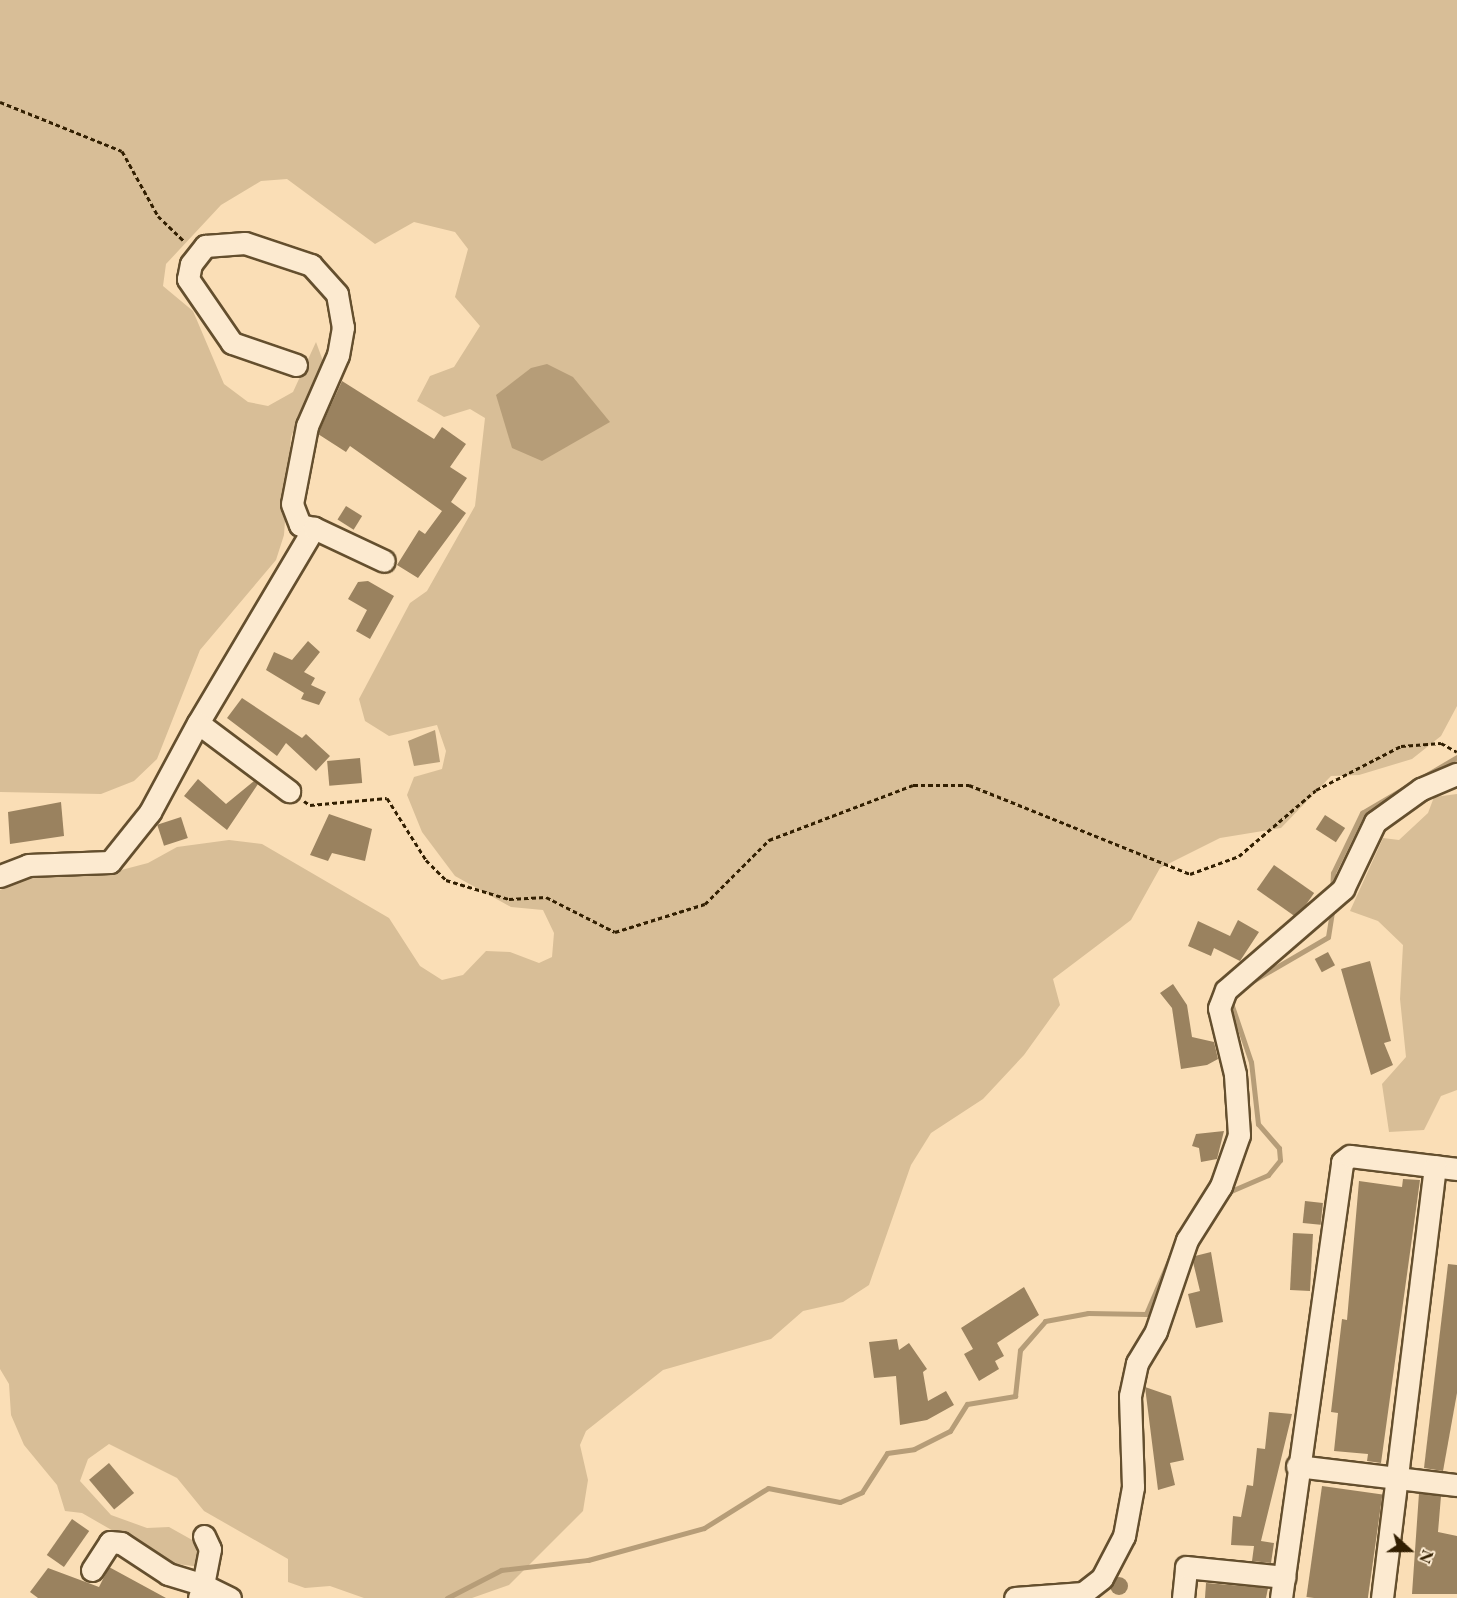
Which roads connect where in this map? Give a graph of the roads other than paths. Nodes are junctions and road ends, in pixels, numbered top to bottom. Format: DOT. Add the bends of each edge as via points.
graph roads {
  1 [pos="296,365"];
  2 [pos="314,528"];
  3 [pos="384,561"];
  4 [pos="198,723"];
  5 [pos="1457,774"];
  6 [pos="289,791"];
  7 [pos="0,876"];
  8 [pos="1435,1166"];
  9 [pos="1457,1169"];
  10 [pos="1297,1466"];
  11 [pos="1395,1477"];
  12 [pos="1457,1485"];
  13 [pos="204,1536"];
  14 [pos="92,1570"];
  15 [pos="1282,1587"];
  16 [pos="201,1592"];
  17 [pos="1083,1595"];
  18 [pos="230,1598"];
  19 [pos="1015,1598"];
  20 [pos="1183,1598"];
  21 [pos="1382,1598"];
  1 -- 2 [label="street" via="232,343 188,279 197,254 205,246 245,243 311,265 337,294 343,327 338,355 307,426 292,504 300,525"];
  2 -- 3 [label="street"];
  2 -- 4 [label="street"];
  4 -- 6 [label="street"];
  4 -- 7 [label="street" via="150,812 110,862 28,865"];
  5 -- 17 [label="street" via="1421,789 1375,822 1343,889 1226,990 1219,1008 1240,1105 1239,1135 1221,1186 1188,1240 1156,1331 1137,1364 1130,1396 1133,1487 1124,1536 1101,1578"];
  8 -- 9 [label="street"];
  8 -- 10 [label="street" via="1350,1156 1342,1162"];
  8 -- 11 [label="street"];
  10 -- 11 [label="street"];
  10 -- 15 [label="street"];
  11 -- 12 [label="street"];
  11 -- 21 [label="street"];
  13 -- 16 [label="street" via="210,1549"];
  14 -- 16 [label="street" via="110,1542 121,1543"];
  15 -- 20 [label="street" via="1186,1567"];
  16 -- 18 [label="street"];
  17 -- 19 [label="street"];
}
